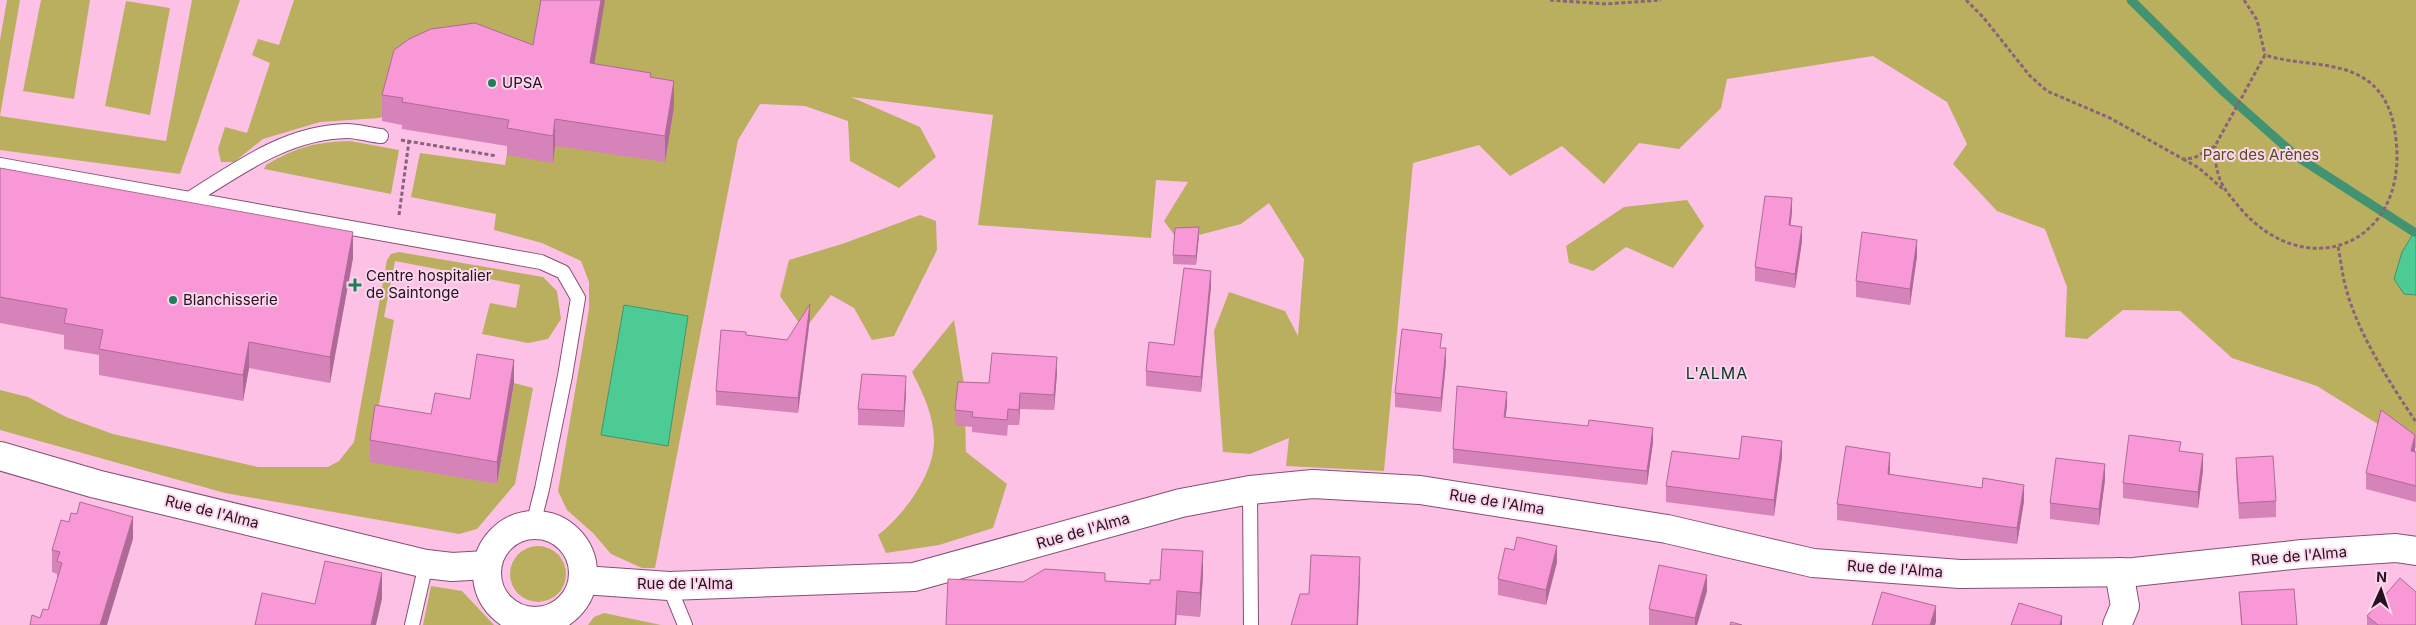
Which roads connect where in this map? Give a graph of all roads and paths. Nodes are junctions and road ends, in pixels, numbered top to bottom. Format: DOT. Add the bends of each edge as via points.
graph roads {
  1 [pos="1550,0"];
  2 [pos="1660,0"];
  3 [pos="1966,0"];
  4 [pos="2244,0"];
  5 [pos="2265,55"];
  6 [pos="381,136"];
  7 [pos="409,141"];
  8 [pos="2215,146"];
  9 [pos="497,156"];
  10 [pos="2183,159"];
  11 [pos="0,165"];
  12 [pos="2228,194"];
  13 [pos="191,198"];
  14 [pos="396,236"];
  15 [pos="2338,246"];
  16 [pos="2416,422"];
  17 [pos="0,456"];
  18 [pos="1250,490"];
  19 [pos="533,525"];
  20 [pos="2416,551"];
  21 [pos="426,564"];
  22 [pos="487,564"];
  23 [pos="2119,572"];
  24 [pos="583,580"];
  25 [pos="669,586"];
  26 [pos="550,622"];
  27 [pos="412,625"];
  28 [pos="685,625"];
  29 [pos="1251,625"];
  30 [pos="2117,625"];
  1 -- 2 [label="path" via="1606,4"];
  3 -- 10 [label="path" via="2030,76 2047,91 2110,118"];
  4 -- 5 [label="path" via="2257,20"];
  5 -- 8 [label="path"];
  5 -- 15 [label="path" via="2284,61 2335,67 2367,80 2386,102 2395,125 2397,176 2386,206 2366,232"];
  6 -- 7 [label="path"];
  6 -- 13 [label="lane" via="348,131 304,136 260,155"];
  7 -- 9 [label="path"];
  7 -- 14 [label="path"];
  8 -- 10 [label="path" via="2194,158"];
  8 -- 12 [label="path" via="2217,172"];
  10 -- 12 [label="path" via="2199,168"];
  11 -- 13 [label="lane"];
  12 -- 15 [label="path" via="2249,219 2270,235 2306,247 2323,249"];
  13 -- 14 [label="lane"];
  14 -- 19 [label="lane" via="541,262 563,272 578,298"];
  15 -- 16 [label="path" via="2346,290 2365,335"];
  17 -- 21 [label="street, Rue de l'Alma" via="96,484"];
  18 -- 23 [label="street, Rue de l'Alma" via="1313,484 1420,490 1667,529 1813,563 1960,574"];
  18 -- 25 [label="street, Rue de l'Alma" via="1180,503 914,577"];
  18 -- 29 [label="lane"];
  19 -- 22 [label="street" via="517,528 503,536 492,549"];
  19 -- 24 [label="street" via="547,526 571,541 583,566"];
  20 -- 23 [label="street, Rue de l'Alma" via="2396,548 2302,554"];
  21 -- 22 [label="street, Rue de l'Alma" via="452,567"];
  21 -- 27 [label="lane"];
  22 -- 26 [label="street" via="487,581 492,596 503,609 516,617"];
  23 -- 30 [label="street" via="2126,606"];
  24 -- 25 [label="street, Rue de l'Alma"];
  24 -- 26 [label="street" via="571,605"];
  25 -- 28 [label="lane"];
}
